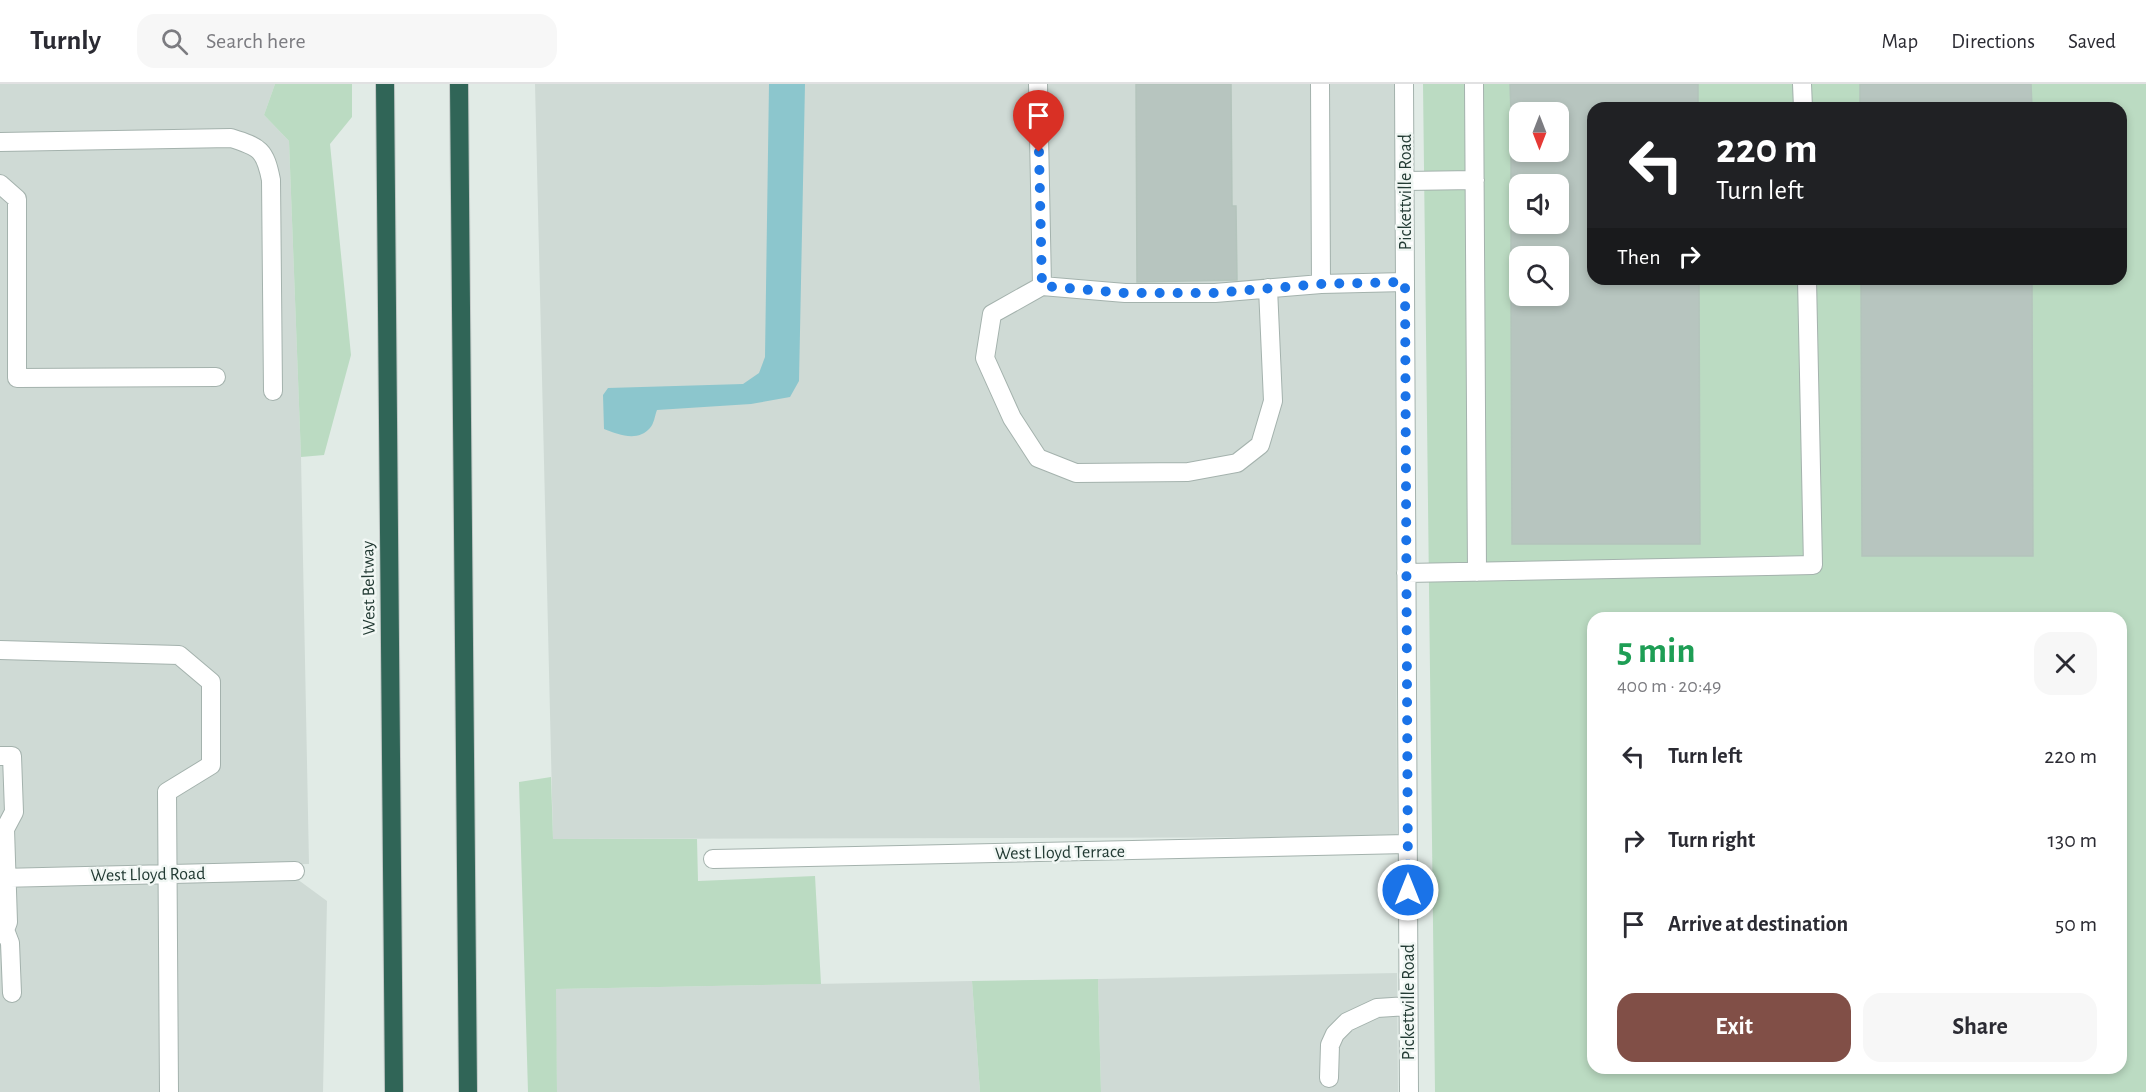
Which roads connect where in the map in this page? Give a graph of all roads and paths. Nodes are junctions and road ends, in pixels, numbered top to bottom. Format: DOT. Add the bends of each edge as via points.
graph roads {
  1 [pos="385,84"];
  2 [pos="459,84"];
  3 [pos="1038,84"];
  4 [pos="1320,84"];
  5 [pos="1404,84"];
  6 [pos="1474,84"];
  7 [pos="1802,84"];
  8 [pos="1803,102"];
  9 [pos="0,142"];
  10 [pos="1475,180"];
  11 [pos="1405,181"];
  12 [pos="0,184"];
  13 [pos="1405,282"];
  14 [pos="1321,284"];
  15 [pos="1807,285"];
  16 [pos="1042,286"];
  17 [pos="1268,288"];
  18 [pos="216,377"];
  19 [pos="273,391"];
  20 [pos="1477,572"];
  21 [pos="1406,573"];
  22 [pos="0,650"];
  23 [pos="0,756"];
  24 [pos="3,827"];
  25 [pos="1407,844"];
  26 [pos="713,859"];
  27 [pos="295,871"];
  28 [pos="169,873"];
  29 [pos="3,878"];
  30 [pos="2,932"];
  31 [pos="12,993"];
  32 [pos="1408,1006"];
  33 [pos="1329,1078"];
  34 [pos="169,1092"];
  35 [pos="394,1092"];
  36 [pos="468,1092"];
  37 [pos="1409,1092"];
  1 -- 35 [label="highway, West Beltway"];
  2 -- 36 [label="highway"];
  3 -- 16 [label="street"];
  4 -- 14 [label="street"];
  5 -- 11 [label="street, Pickettville Road"];
  6 -- 10 [label="street"];
  7 -- 8 [label="street"];
  9 -- 19 [label="street" via="231,138 254,145 267,160 271,180"];
  10 -- 11 [label="street"];
  10 -- 20 [label="street"];
  11 -- 13 [label="street, Pickettville Road"];
  12 -- 18 [label="street" via="16,199 17,378"];
  13 -- 14 [label="street"];
  13 -- 21 [label="street, Pickettville Road"];
  14 -- 17 [label="street"];
  15 -- 20 [label="street" via="1813,565"];
  16 -- 17 [label="street" via="1125,293 1215,293"];
  16 -- 17 [label="street" via="992,314 985,358 1012,418 1038,458 1076,474 1188,472 1237,463 1260,445 1273,401"];
  20 -- 21 [label="street"];
  21 -- 25 [label="street, Pickettville Road"];
  22 -- 28 [label="street" via="179,655 211,682 211,765 167,792"];
  23 -- 24 [label="street" via="12,756 14,812"];
  24 -- 29 [label="street"];
  25 -- 26 [label="street, West Lloyd Terrace"];
  25 -- 32 [label="street, Pickettville Road"];
  27 -- 28 [label="street, West Lloyd Road"];
  28 -- 29 [label="street, West Lloyd Road"];
  28 -- 34 [label="street"];
  29 -- 30 [label="street" via="8,922"];
  30 -- 31 [label="street" via="10,944"];
  32 -- 33 [label="street" via="1377,1008 1347,1022 1330,1045"];
  32 -- 37 [label="street, Pickettville Road"];
}
